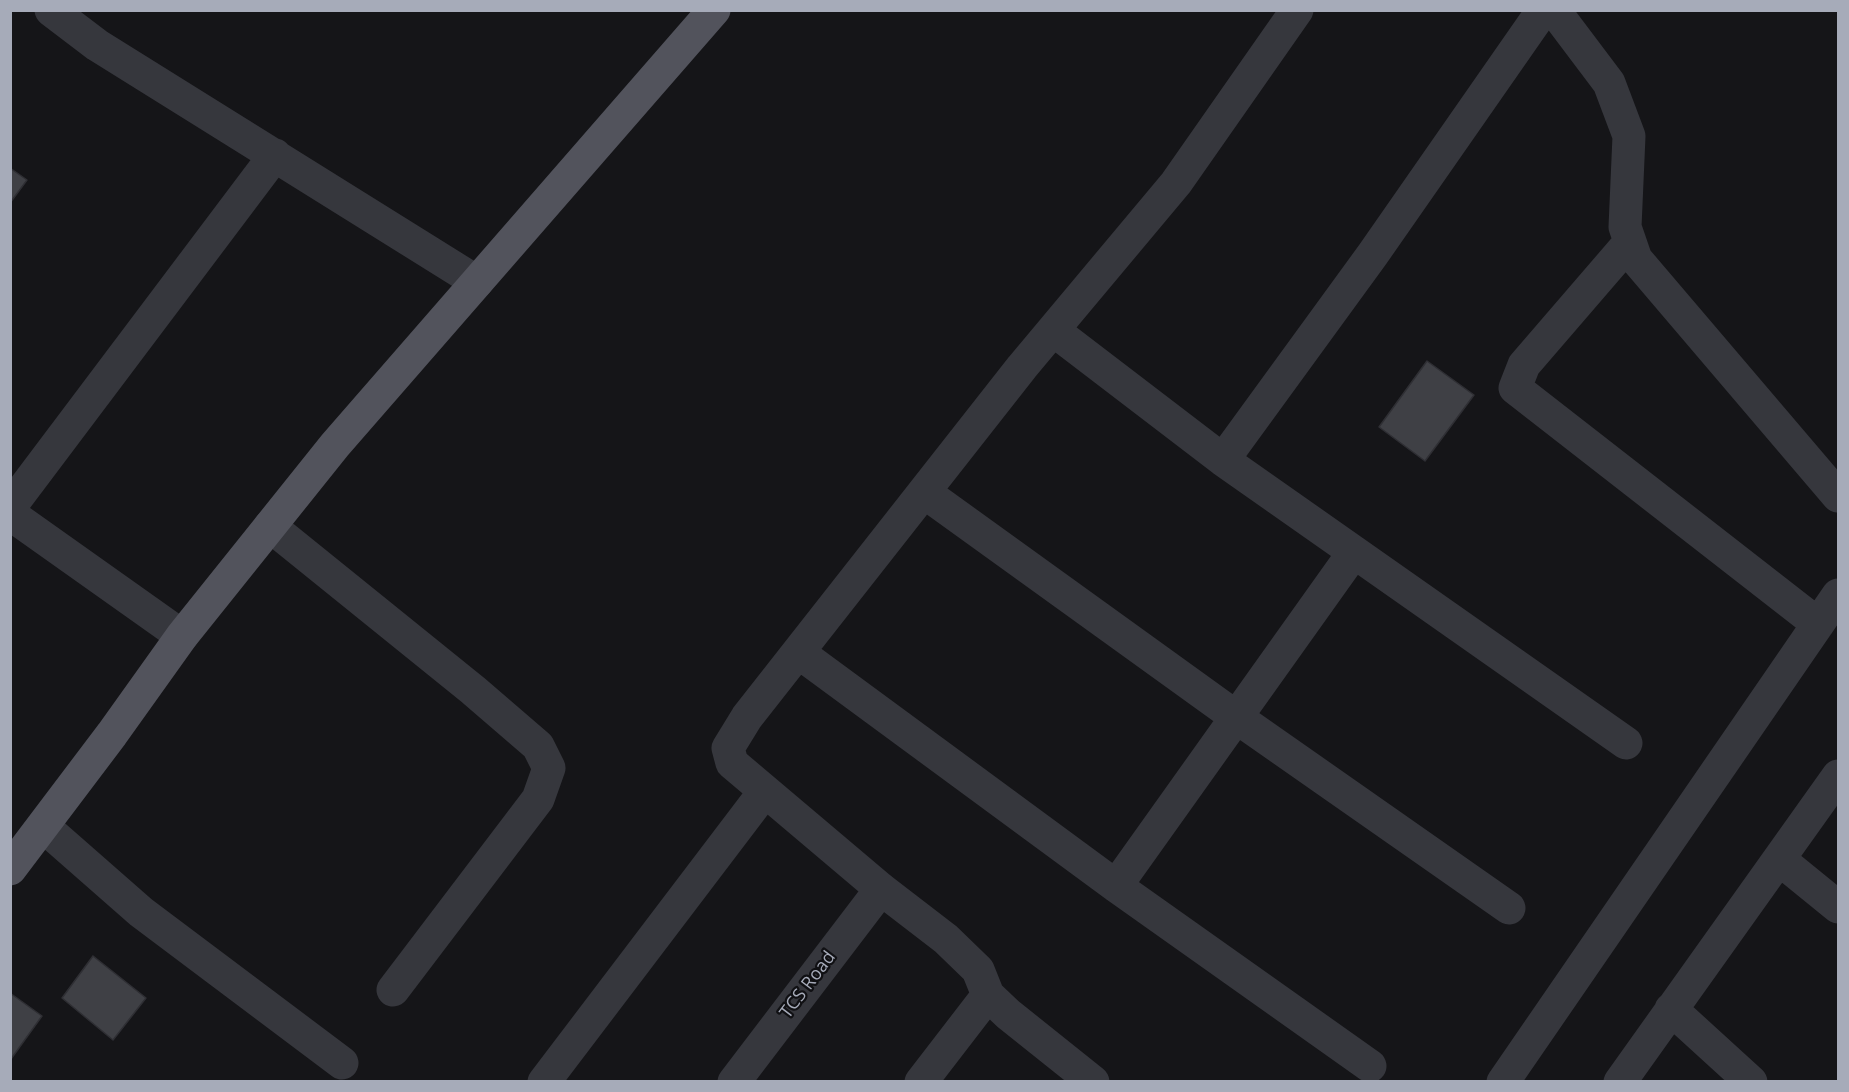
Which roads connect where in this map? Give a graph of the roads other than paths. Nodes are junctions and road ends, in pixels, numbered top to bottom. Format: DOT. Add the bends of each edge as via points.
graph roads {
  1 [pos="51,10"];
  2 [pos="714,10"];
  3 [pos="1297,10"];
  4 [pos="1543,10"];
  5 [pos="1554,10"];
  6 [pos="275,155"];
  7 [pos="1630,242"];
  8 [pos="477,282"];
  9 [pos="1053,330"];
  10 [pos="1223,460"];
  11 [pos="924,492"];
  12 [pos="1839,495"];
  13 [pos="10,507"];
  14 [pos="10,514"];
  15 [pos="270,526"];
  16 [pos="1354,552"];
  17 [pos="1839,595"];
  18 [pos="1818,624"];
  19 [pos="182,636"];
  20 [pos="798,652"];
  21 [pos="1236,717"];
  22 [pos="1626,743"];
  23 [pos="1839,776"];
  24 [pos="765,791"];
  25 [pos="43,826"];
  26 [pos="1779,859"];
  27 [pos="10,869"];
  28 [pos="1116,886"];
  29 [pos="881,889"];
  30 [pos="1839,907"];
  31 [pos="1509,908"];
  32 [pos="393,990"];
  33 [pos="988,995"];
  34 [pos="1671,1009"];
  35 [pos="342,1063"];
  36 [pos="1370,1066"];
  37 [pos="544,1082"];
  38 [pos="734,1082"];
  39 [pos="921,1082"];
  40 [pos="1093,1082"];
  41 [pos="1503,1082"];
  42 [pos="1620,1082"];
  43 [pos="1751,1082"];
  1 -- 6 [label="street" via="97,45"];
  2 -- 8 [label="main road"];
  3 -- 9 [label="street" via="1176,183"];
  4 -- 10 [label="street"];
  5 -- 7 [label="street" via="1609,83 1629,136 1625,227"];
  6 -- 8 [label="street"];
  6 -- 13 [label="street"];
  7 -- 12 [label="street" via="1636,259"];
  7 -- 18 [label="street" via="1524,365 1515,388"];
  8 -- 15 [label="main road"];
  9 -- 10 [label="street"];
  9 -- 11 [label="street"];
  10 -- 16 [label="street"];
  11 -- 20 [label="street"];
  11 -- 21 [label="street"];
  14 -- 19 [label="street"];
  15 -- 19 [label="main road"];
  15 -- 32 [label="street" via="538,746 549,768 538,799"];
  16 -- 21 [label="street"];
  16 -- 22 [label="street"];
  17 -- 18 [label="street"];
  18 -- 41 [label="street"];
  19 -- 25 [label="main road"];
  20 -- 24 [label="street" via="728,748 732,764"];
  20 -- 28 [label="street"];
  21 -- 28 [label="street"];
  21 -- 31 [label="street"];
  23 -- 26 [label="street"];
  24 -- 29 [label="street"];
  24 -- 37 [label="street"];
  25 -- 27 [label="main road"];
  25 -- 35 [label="street" via="141,912"];
  26 -- 30 [label="street"];
  26 -- 34 [label="street"];
  28 -- 36 [label="street"];
  29 -- 33 [label="street" via="946,939 978,970"];
  29 -- 38 [label="street, TCS Road"];
  33 -- 39 [label="street"];
  33 -- 40 [label="street"];
  34 -- 42 [label="street"];
  34 -- 43 [label="street"];
}
